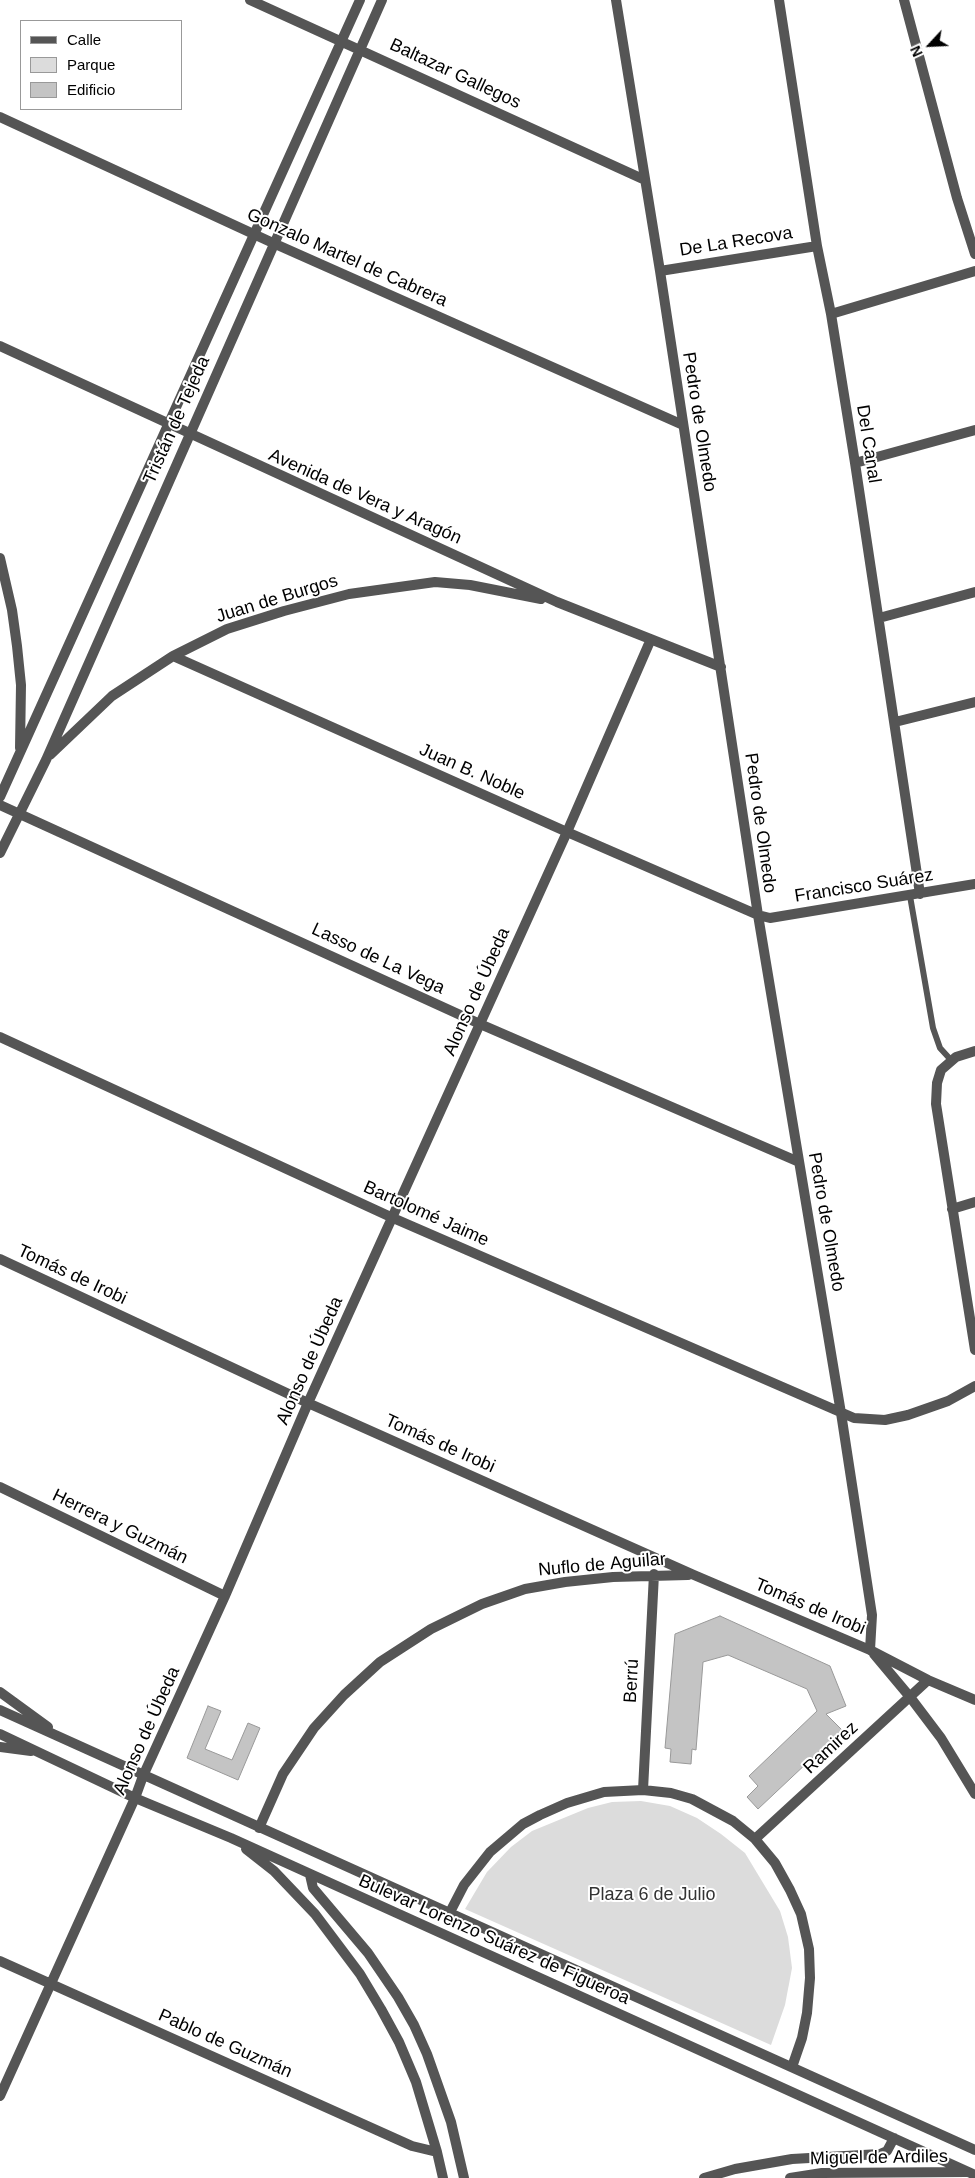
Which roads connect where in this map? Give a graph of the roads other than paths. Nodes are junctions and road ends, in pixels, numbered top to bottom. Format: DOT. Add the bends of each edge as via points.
graph roads {
  1 [pos="250,0"];
  2 [pos="360,0"];
  3 [pos="382,0"];
  4 [pos="616,0"];
  5 [pos="779,0"];
  6 [pos="904,0"];
  7 [pos="341,41"];
  8 [pos="359,48"];
  9 [pos="0,117"];
  10 [pos="645,180"];
  11 [pos="255,234"];
  12 [pos="273,243"];
  13 [pos="817,246"];
  14 [pos="975,254"];
  15 [pos="660,271"];
  16 [pos="975,271"];
  17 [pos="831,314"];
  18 [pos="0,346"];
  19 [pos="170,424"];
  20 [pos="683,425"];
  21 [pos="975,430"];
  22 [pos="188,434"];
  23 [pos="855,463"];
  24 [pos="0,558"];
  25 [pos="2,572"];
  26 [pos="975,592"];
  27 [pos="558,602"];
  28 [pos="878,618"];
  29 [pos="651,639"];
  30 [pos="174,656"];
  31 [pos="721,667"];
  32 [pos="975,702"];
  33 [pos="895,722"];
  34 [pos="20,752"];
  35 [pos="46,760"];
  36 [pos="0,797"];
  37 [pos="0,805"];
  38 [pos="19,813"];
  39 [pos="567,832"];
  40 [pos="0,853"];
  41 [pos="975,884"];
  42 [pos="915,895"];
  43 [pos="758,915"];
  44 [pos="480,1024"];
  45 [pos="0,1036"];
  46 [pos="975,1051"];
  47 [pos="951,1060"];
  48 [pos="799,1162"];
  49 [pos="975,1202"];
  50 [pos="952,1208"];
  51 [pos="393,1218"];
  52 [pos="0,1259"];
  53 [pos="975,1350"];
  54 [pos="975,1386"];
  55 [pos="308,1403"];
  56 [pos="841,1413"];
  57 [pos="0,1486"];
  58 [pos="654,1574"];
  59 [pos="694,1575"];
  60 [pos="225,1596"];
  61 [pos="870,1650"];
  62 [pos="928,1680"];
  63 [pos="0,1692"];
  64 [pos="910,1697"];
  65 [pos="975,1700"];
  66 [pos="0,1710"];
  67 [pos="0,1734"];
  68 [pos="65,1739"];
  69 [pos="0,1747"];
  70 [pos="40,1752"];
  71 [pos="143,1776"];
  72 [pos="643,1790"];
  73 [pos="975,1794"];
  74 [pos="135,1798"];
  75 [pos="259,1828"];
  76 [pos="231,1838"];
  77 [pos="755,1839"];
  78 [pos="310,1875"];
  79 [pos="449,1914"];
  80 [pos="0,1961"];
  81 [pos="51,1984"];
  82 [pos="792,2067"];
  83 [pos="0,2096"];
  84 [pos="894,2138"];
  85 [pos="975,2150"];
  86 [pos="437,2152"];
  87 [pos="972,2174"];
  88 [pos="443,2178"];
  89 [pos="464,2178"];
  90 [pos="704,2178"];
  91 [pos="790,2178"];
  1 -- 7 [label="street, Baltazar Gallegos"];
  2 -- 7 [label="street, Tristán de Tejeda"];
  3 -- 8 [label="street, Tristán de Tejeda"];
  4 -- 10 [label="street, Pedro de Olmedo"];
  5 -- 13 [label="street, Del Canal"];
  6 -- 14 [label="street"];
  7 -- 8 [label="street, Baltazar Gallegos"];
  7 -- 11 [label="street, Tristán de Tejeda"];
  8 -- 10 [label="street, Baltazar Gallegos"];
  8 -- 12 [label="street, Tristán de Tejeda"];
  9 -- 11 [label="street, Gonzalo Martel de Cabrera"];
  10 -- 15 [label="street, Pedro de Olmedo"];
  11 -- 12 [label="street, Gonzalo Martel de Cabrera"];
  11 -- 19 [label="street, Tristán de Tejeda"];
  12 -- 20 [label="street, Gonzalo Martel de Cabrera"];
  12 -- 22 [label="street, Tristán de Tejeda"];
  13 -- 15 [label="street, De La Recova"];
  13 -- 17 [label="street, Del Canal"];
  15 -- 20 [label="street, Pedro de Olmedo"];
  16 -- 17 [label="street"];
  17 -- 23 [label="street, Del Canal"];
  18 -- 19 [label="street, Avenida de Vera y Aragón"];
  19 -- 22 [label="street, Avenida de Vera y Aragón"];
  19 -- 34 [label="street, Tristán de Tejeda"];
  20 -- 31 [label="street, Pedro de Olmedo"];
  21 -- 23 [label="street"];
  22 -- 27 [label="street, Avenida de Vera y Aragón"];
  22 -- 35 [label="street, Tristán de Tejeda"];
  23 -- 28 [label="street, Del Canal"];
  24 -- 25 [label="street"];
  25 -- 34 [label="street" via="12,610 21,685"];
  26 -- 28 [label="street"];
  27 -- 29 [label="street, Avenida de Vera y Aragón"];
  27 -- 30 [label="street, Juan de Burgos" via="470,585 435,582 393,587 349,594 284,611 227,629"];
  28 -- 33 [label="street, Del Canal"];
  29 -- 31 [label="street, Avenida de Vera y Aragón"];
  29 -- 39 [label="street, Alonso de Úbeda"];
  30 -- 35 [label="street, Juan de Burgos" via="112,696"];
  30 -- 39 [label="street, Juan B. Noble"];
  31 -- 43 [label="street, Pedro de Olmedo"];
  32 -- 33 [label="street"];
  33 -- 42 [label="street, Del Canal"];
  34 -- 36 [label="street, Tristán de Tejeda"];
  35 -- 38 [label="street, Tristán de Tejeda"];
  37 -- 38 [label="street, Lasso de La Vega"];
  38 -- 40 [label="street, Tristán de Tejeda"];
  38 -- 44 [label="street, Lasso de La Vega"];
  39 -- 43 [label="street, Juan B. Noble"];
  39 -- 44 [label="street, Alonso de Úbeda"];
  41 -- 42 [label="street, Francisco Suárez"];
  42 -- 43 [label="street, Francisco Suárez" via="770,918"];
  42 -- 47 [label="lane" via="933,1028 940,1048"];
  43 -- 48 [label="street, Pedro de Olmedo"];
  44 -- 48 [label="street, Lasso de La Vega"];
  44 -- 51 [label="street, Alonso de Úbeda"];
  45 -- 51 [label="street, Bartolomé Jaime"];
  46 -- 47 [label="street"];
  47 -- 50 [label="street" via="941,1070 936,1104"];
  48 -- 56 [label="street, Pedro de Olmedo"];
  49 -- 50 [label="street"];
  50 -- 53 [label="street"];
  51 -- 55 [label="street, Alonso de Úbeda"];
  51 -- 56 [label="street, Bartolomé Jaime"];
  52 -- 55 [label="street, Tomás de Irobi"];
  54 -- 56 [label="street, Bartolomé Jaime" via="925,1410 887,1420 854,1418"];
  55 -- 59 [label="street, Tomás de Irobi"];
  55 -- 60 [label="street, Alonso de Úbeda"];
  56 -- 61 [label="street, Pedro de Olmedo" via="872,1615"];
  57 -- 60 [label="street, Herrera y Guzmán"];
  58 -- 59 [label="street, Nuflo de Aguilar"];
  58 -- 72 [label="street, Berrú"];
  58 -- 75 [label="street, Nuflo de Aguilar" via="525,1589 482,1604 431,1629 380,1662 314,1728 283,1774"];
  59 -- 61 [label="street, Tomás de Irobi"];
  60 -- 71 [label="street, Alonso de Úbeda"];
  61 -- 62 [label="street, Tomás de Irobi"];
  61 -- 64 [label="street"];
  62 -- 64 [label="street, Ramirez"];
  62 -- 65 [label="street, Tomás de Irobi"];
  63 -- 68 [label="street"];
  64 -- 73 [label="street" via="942,1738"];
  64 -- 77 [label="street, Ramirez"];
  66 -- 68 [label="street, Bulevar Lorenzo Suárez de Figueroa"];
  67 -- 70 [label="street, Bulevar Lorenzo Suárez de Figueroa"];
  68 -- 71 [label="street, Bulevar Lorenzo Suárez de Figueroa"];
  69 -- 70 [label="street"];
  70 -- 74 [label="street, Bulevar Lorenzo Suárez de Figueroa"];
  71 -- 74 [label="street, Alonso de Úbeda"];
  71 -- 75 [label="street, Bulevar Lorenzo Suárez de Figueroa"];
  72 -- 77 [label="street" via="692,1799 733,1821"];
  72 -- 79 [label="street" via="586,1796 523,1824 477,1866"];
  74 -- 76 [label="street, Bulevar Lorenzo Suárez de Figueroa"];
  74 -- 81 [label="street, Alonso de Úbeda"];
  75 -- 79 [label="street, Bulevar Lorenzo Suárez de Figueroa"];
  76 -- 78 [label="street, Bulevar Lorenzo Suárez de Figueroa"];
  76 -- 86 [label="street" via="274,1871 295,1892 360,1974 399,2042 416,2082"];
  77 -- 82 [label="street" via="775,1863 790,1890 801,1914 809,1949 807,2013"];
  78 -- 84 [label="street, Bulevar Lorenzo Suárez de Figueroa"];
  78 -- 89 [label="street" via="314,1888 368,1952 414,2025 451,2122"];
  79 -- 82 [label="street, Bulevar Lorenzo Suárez de Figueroa"];
  80 -- 81 [label="street, Pablo de Guzmán"];
  81 -- 83 [label="street, Alonso de Úbeda"];
  81 -- 86 [label="street, Pablo de Guzmán" via="412,2146"];
  82 -- 85 [label="street, Bulevar Lorenzo Suárez de Figueroa"];
  84 -- 87 [label="street, Bulevar Lorenzo Suárez de Figueroa"];
  84 -- 90 [label="street, Miguel de Ardiles" via="887,2151 880,2154 792,2159 735,2168"];
  86 -- 88 [label="street"];
  87 -- 91 [label="street, Miguel de Ardiles" via="822,2174"];
}
